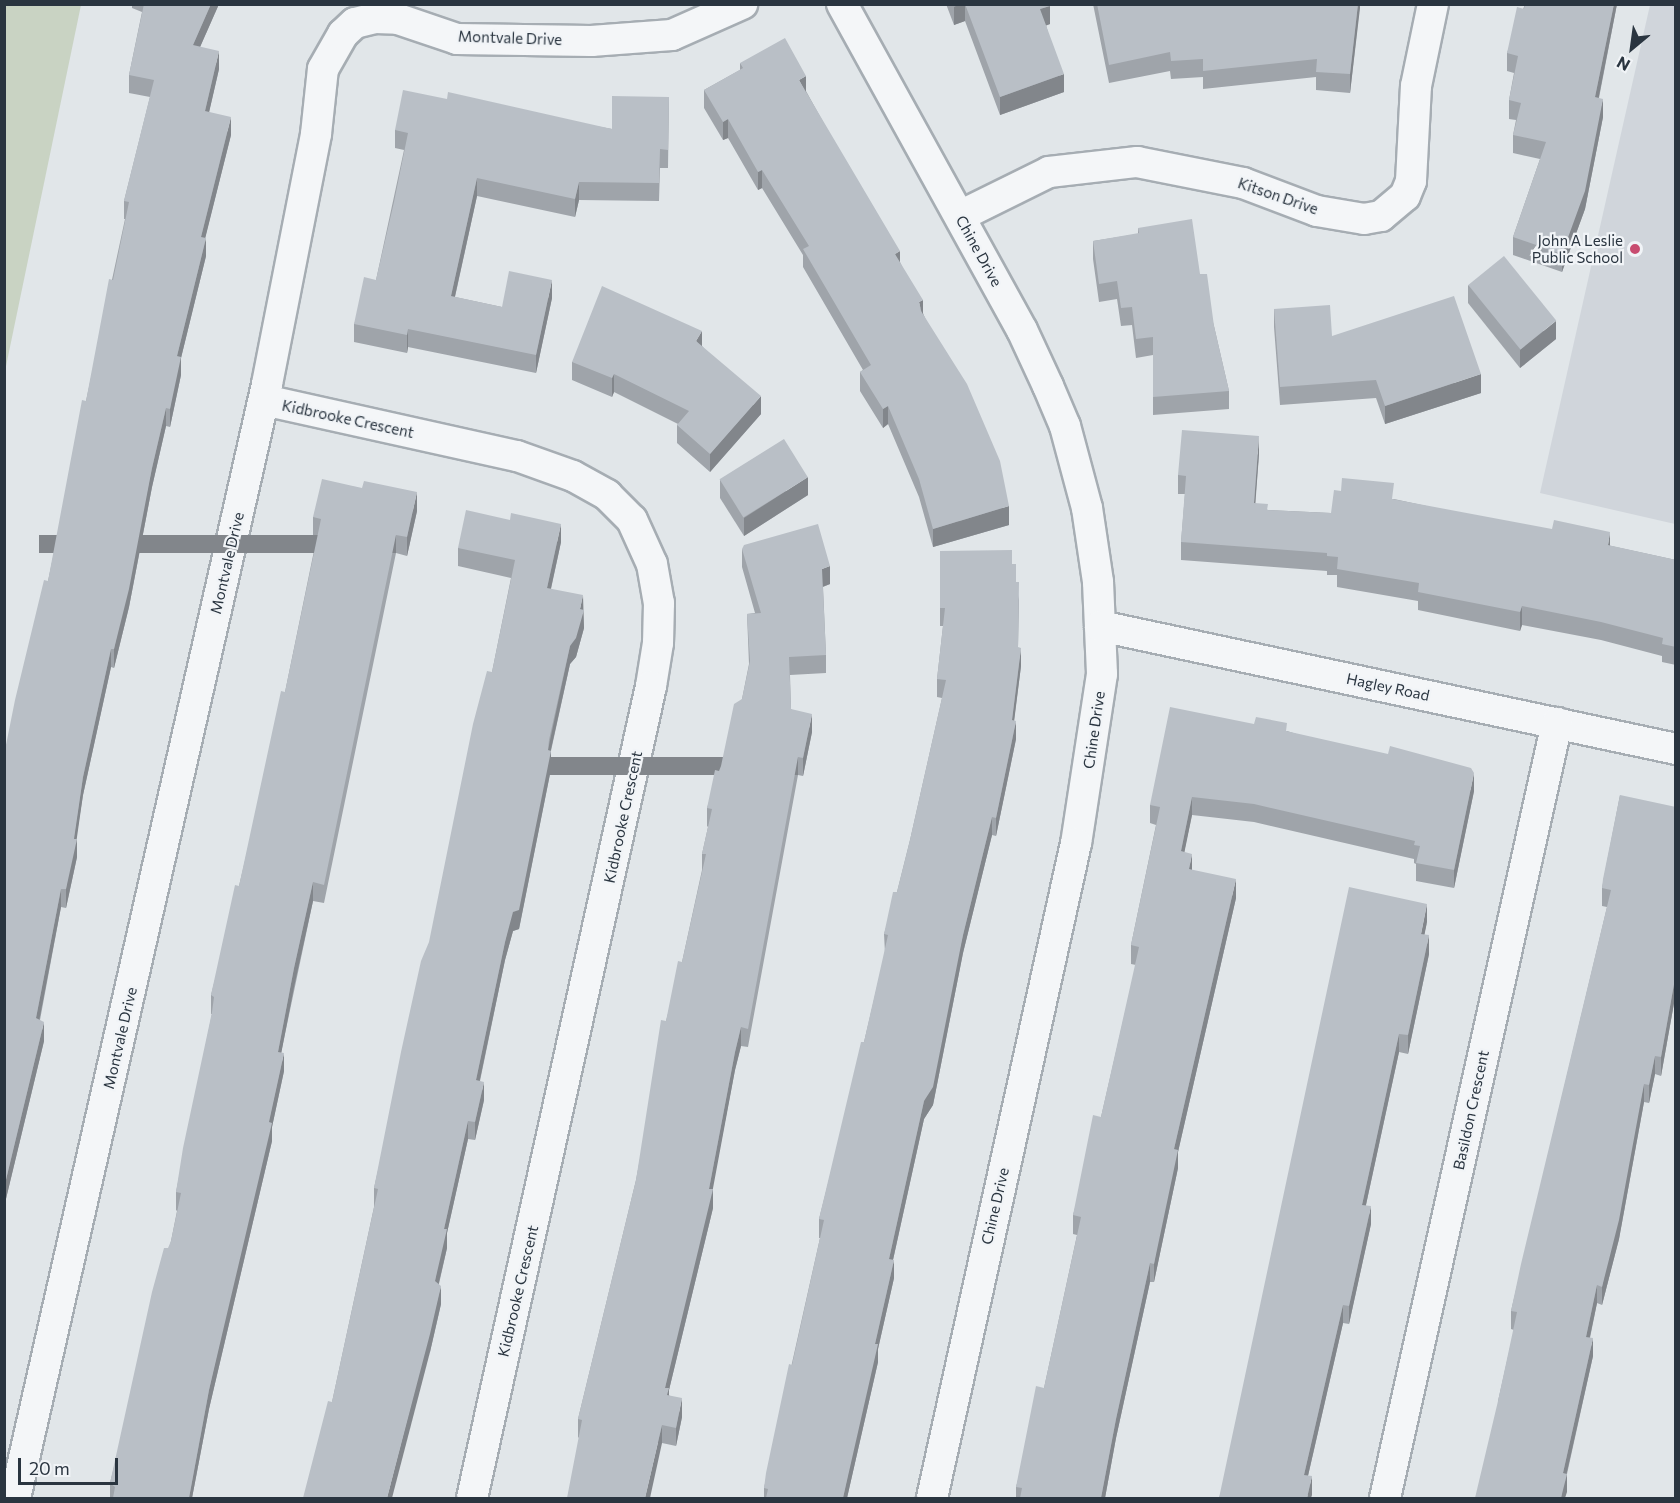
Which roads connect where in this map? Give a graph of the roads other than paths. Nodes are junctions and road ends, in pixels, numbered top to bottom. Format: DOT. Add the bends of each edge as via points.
graph roads {
  1 [pos="742,4"];
  2 [pos="842,4"];
  3 [pos="1434,4"];
  4 [pos="960,216"];
  5 [pos="264,400"];
  6 [pos="1100,626"];
  7 [pos="1557,723"];
  8 [pos="1676,749"];
  9 [pos="15,1498"];
  10 [pos="472,1498"];
  11 [pos="932,1498"];
  12 [pos="1385,1498"];
  1 -- 5 [label="street, Montvale Drive" via="672,35 591,41 458,39 398,19 375,18 355,24 343,34 323,69 316,134"];
  2 -- 4 [label="street, Chine Drive"];
  3 -- 4 [label="street, Kitson Drive" via="1415,95 1411,181 1406,196 1381,216 1364,219 1317,211 1243,183 1137,162 1049,172"];
  4 -- 6 [label="street, Chine Drive" via="1022,330 1065,426 1096,554"];
  5 -- 9 [label="street, Montvale Drive"];
  5 -- 10 [label="street, Kidbrooke Crescent" via="517,456 573,476 607,495 632,520 652,564 659,603 651,686"];
  6 -- 7 [label="street, Hagley Road"];
  6 -- 11 [label="street, Chine Drive" via="1102,674 1076,843"];
  7 -- 8 [label="street, Hagley Road"];
  7 -- 12 [label="street, Basildon Crescent"];
}
